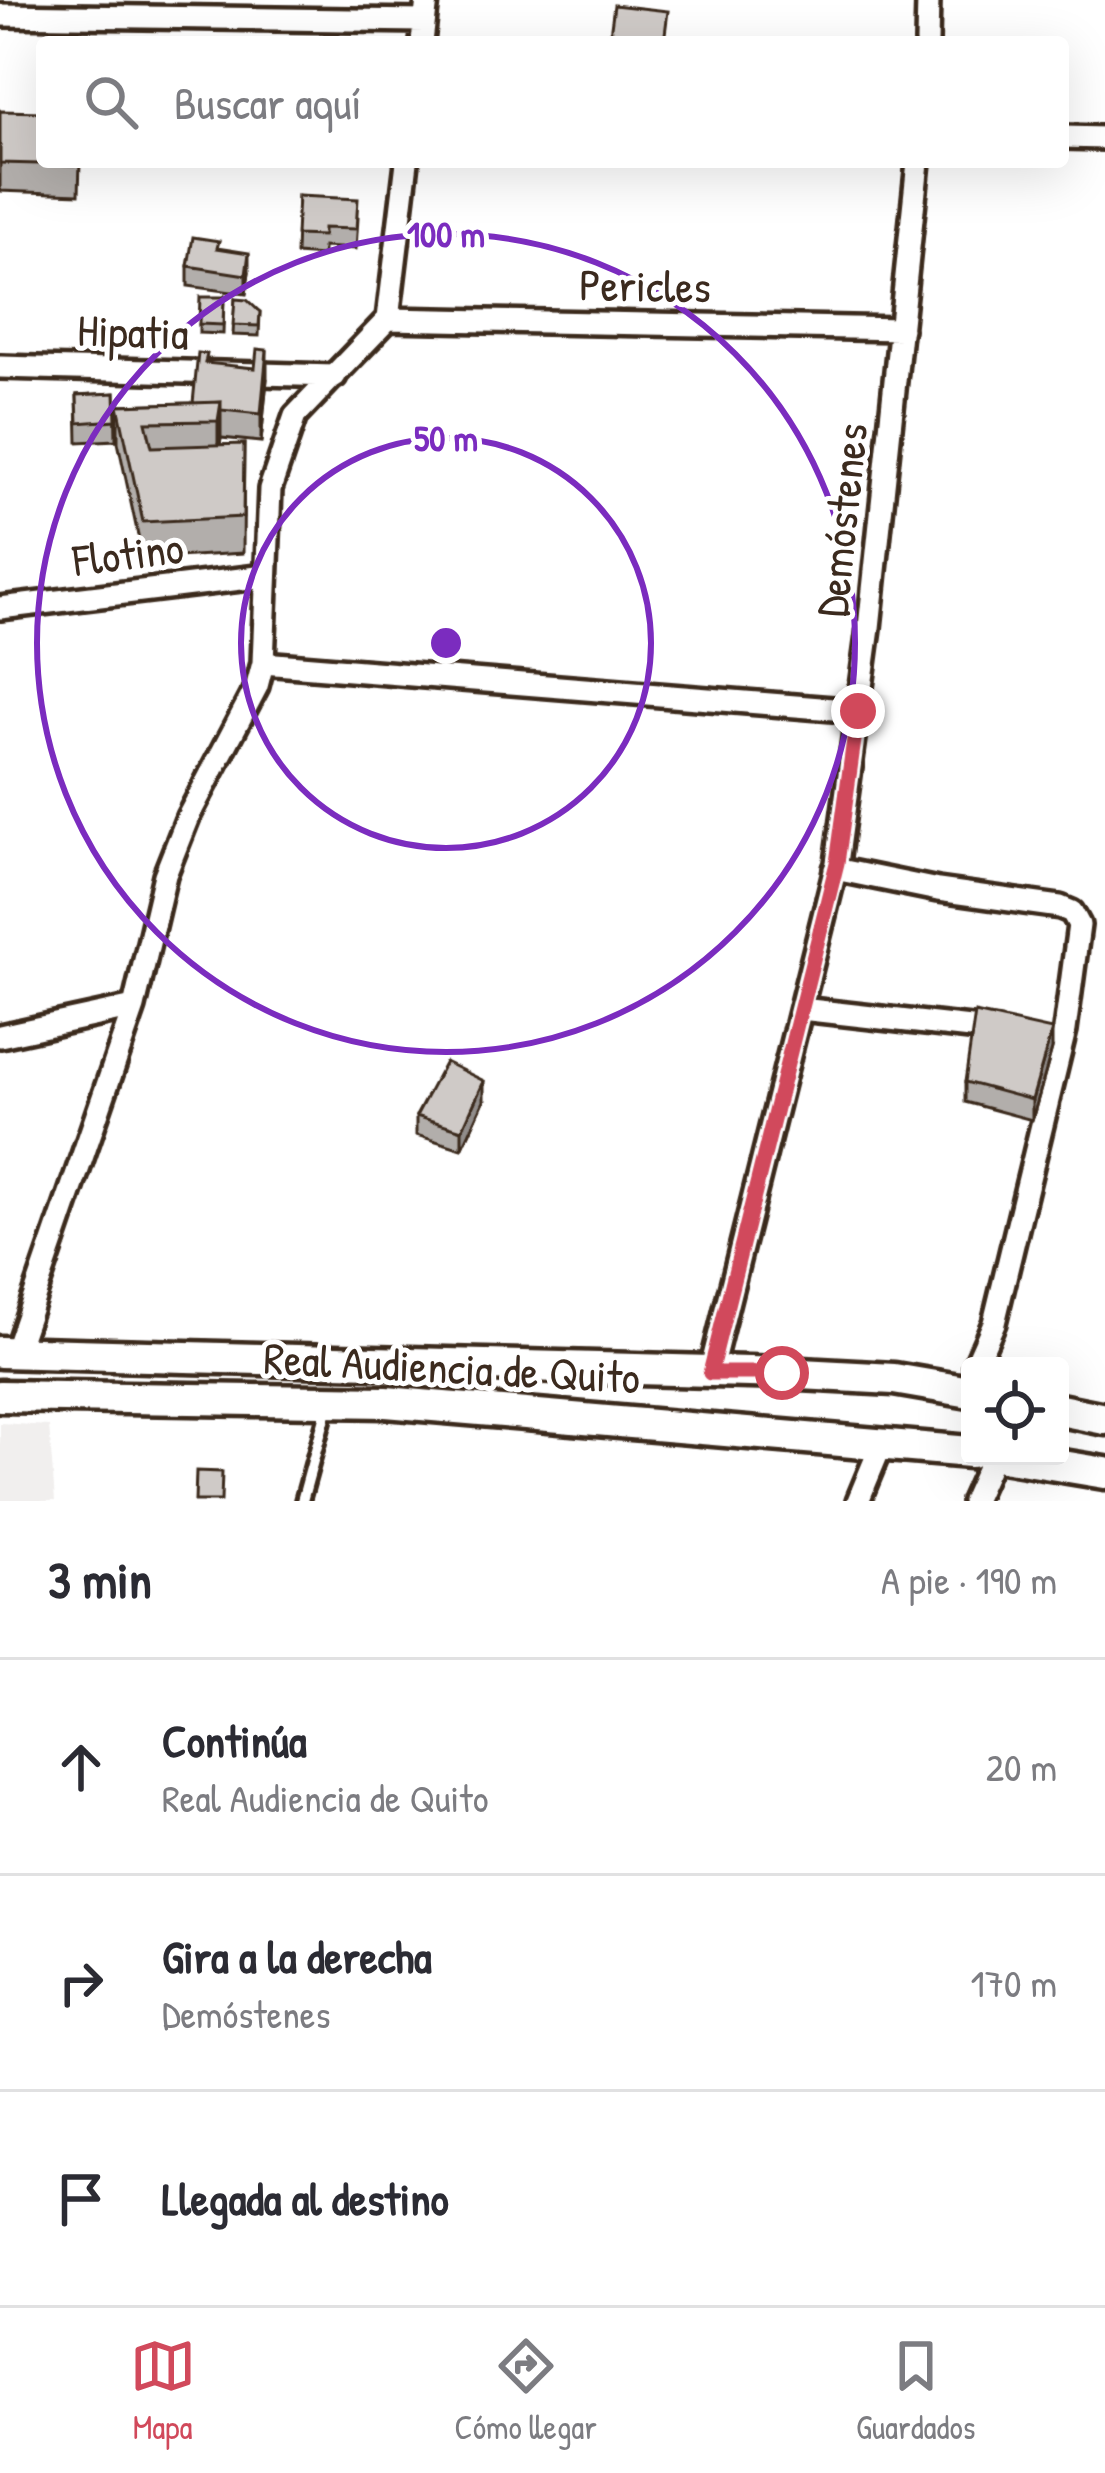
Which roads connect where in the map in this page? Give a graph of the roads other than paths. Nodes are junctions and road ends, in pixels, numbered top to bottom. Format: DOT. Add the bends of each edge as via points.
graph roads {
  1 [pos="928,0"];
  2 [pos="0,15"];
  3 [pos="424,21"];
  4 [pos="927,36"];
  5 [pos="1069,137"];
  6 [pos="1105,138"];
  7 [pos="406,168"];
  8 [pos="917,168"];
  9 [pos="388,319"];
  10 [pos="901,329"];
  11 [pos="0,367"];
  12 [pos="335,376"];
  13 [pos="266,576"];
  14 [pos="0,608"];
  15 [pos="263,663"];
  16 [pos="858,711"];
  17 [pos="835,869"];
  18 [pos="134,1007"];
  19 [pos="800,1009"];
  20 [pos="0,1036"];
  21 [pos="1042,1036"];
  22 [pos="8,1352"];
  23 [pos="979,1357"];
  24 [pos="710,1373"];
  25 [pos="961,1381"];
  26 [pos="0,1396"];
  27 [pos="330,1401"];
  28 [pos="1069,1412"];
  29 [pos="1105,1419"];
  30 [pos="882,1443"];
  31 [pos="961,1451"];
  32 [pos="993,1465"];
  33 [pos="1055,1465"];
  34 [pos="1105,1473"];
  35 [pos="302,1501"];
  36 [pos="858,1501"];
  37 [pos="973,1501"];
  1 -- 4 [label="street"];
  2 -- 3 [label="street"];
  5 -- 6 [label="street"];
  7 -- 9 [label="street"];
  8 -- 10 [label="street, Demóstenes"];
  9 -- 10 [label="street, Pericles"];
  9 -- 12 [label="street"];
  10 -- 16 [label="street, Demóstenes"];
  11 -- 12 [label="street, Hipatia"];
  12 -- 13 [label="street" via="295,416 270,489"];
  13 -- 14 [label="street, Flotino"];
  13 -- 15 [label="street"];
  15 -- 16 [label="street"];
  15 -- 18 [label="street" via="165,875"];
  16 -- 17 [label="street, Demóstenes"];
  17 -- 19 [label="street, Demóstenes"];
  17 -- 21 [label="street" via="1072,912 1079,926"];
  18 -- 20 [label="street"];
  18 -- 22 [label="street"];
  19 -- 21 [label="street"];
  19 -- 24 [label="street, Demóstenes"];
  21 -- 23 [label="street" via="994,1323"];
  22 -- 24 [label="main road, Real Audiencia de Quito"];
  24 -- 25 [label="main road, Real Audiencia de Quito"];
  26 -- 27 [label="main road, Real Audiencia de Quito"];
  27 -- 30 [label="main road, Real Audiencia de Quito"];
  27 -- 35 [label="lane"];
  28 -- 29 [label="main road"];
  30 -- 31 [label="main road, Real Audiencia de Quito"];
  30 -- 36 [label="street"];
  32 -- 37 [label="street"];
  33 -- 34 [label="main road"];
}
